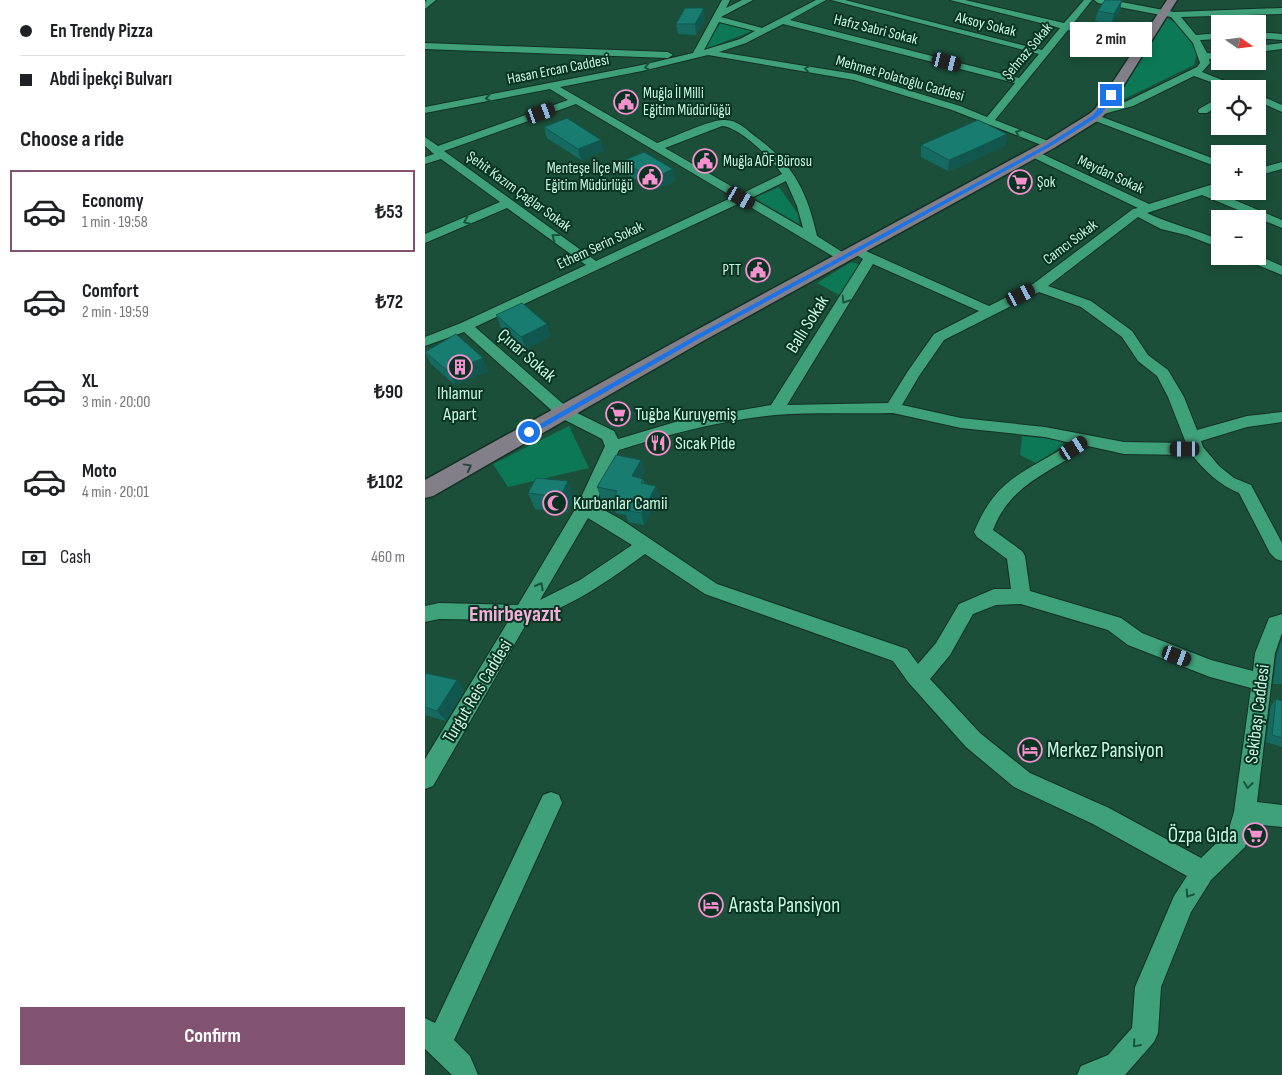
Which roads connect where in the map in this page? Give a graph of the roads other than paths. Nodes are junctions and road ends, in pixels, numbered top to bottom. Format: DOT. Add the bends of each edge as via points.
graph roads {
  1 [pos="432,0"];
  2 [pos="726,0"];
  3 [pos="749,0"];
  4 [pos="822,0"];
  5 [pos="835,0"];
  6 [pos="954,0"];
  7 [pos="1088,0"];
  8 [pos="1098,0"];
  9 [pos="1172,0"];
  10 [pos="425,6"];
  11 [pos="1282,11"];
  12 [pos="1242,13"];
  13 [pos="1169,14"];
  14 [pos="717,16"];
  15 [pos="782,21"];
  16 [pos="1066,28"];
  17 [pos="763,31"];
  18 [pos="1266,34"];
  19 [pos="1211,37"];
  20 [pos="1282,37"];
  21 [pos="1194,39"];
  22 [pos="1144,45"];
  23 [pos="429,46"];
  24 [pos="1282,46"];
  25 [pos="1266,48"];
  26 [pos="708,52"];
  27 [pos="1044,53"];
  28 [pos="1282,54"];
  29 [pos="1204,55"];
  30 [pos="1211,55"];
  31 [pos="1266,55"];
  32 [pos="696,56"];
  33 [pos="425,59"];
  34 [pos="1196,73"];
  35 [pos="1215,80"];
  36 [pos="1020,81"];
  37 [pos="550,85"];
  38 [pos="575,101"];
  39 [pos="1266,101"];
  40 [pos="1211,106"];
  41 [pos="1282,109"];
  42 [pos="425,110"];
  43 [pos="1203,111"];
  44 [pos="1097,114"];
  45 [pos="989,121"];
  46 [pos="425,140"];
  47 [pos="1049,145"];
  48 [pos="655,148"];
  49 [pos="439,152"];
  50 [pos="1034,154"];
  51 [pos="425,161"];
  52 [pos="1211,161"];
  53 [pos="1282,165"];
  54 [pos="1266,170"];
  55 [pos="788,176"];
  56 [pos="1211,188"];
  57 [pos="1203,191"];
  58 [pos="741,198"];
  59 [pos="508,204"];
  60 [pos="1143,210"];
  61 [pos="1282,224"];
  62 [pos="811,238"];
  63 [pos="425,239"];
  64 [pos="1211,240"];
  65 [pos="849,254"];
  66 [pos="870,258"];
  67 [pos="1266,264"];
  68 [pos="595,266"];
  69 [pos="1282,271"];
  70 [pos="1038,287"];
  71 [pos="989,311"];
  72 [pos="466,326"];
  73 [pos="425,342"];
  74 [pos="893,408"];
  75 [pos="776,410"];
  76 [pos="564,413"];
  77 [pos="1282,417"];
  78 [pos="1086,440"];
  79 [pos="1194,443"];
  80 [pos="613,446"];
  81 [pos="425,490"];
  82 [pos="585,508"];
  83 [pos="644,545"];
  84 [pos="1282,554"];
  85 [pos="1021,596"];
  86 [pos="524,613"];
  87 [pos="425,614"];
  88 [pos="1282,622"];
  89 [pos="917,679"];
  90 [pos="1261,682"];
  91 [pos="425,779"];
  92 [pos="551,803"];
  93 [pos="1245,812"];
  94 [pos="1282,816"];
  95 [pos="1203,872"];
  96 [pos="432,1038"];
  97 [pos="461,1072"];
  98 [pos="1090,1075"];
  1 -- 10 [label="street"];
  2 -- 14 [label="street"];
  3 -- 14 [label="street"];
  4 -- 15 [label="street"];
  5 -- 27 [label="street, Aksoy Sokak"];
  6 -- 16 [label="street"];
  7 -- 16 [label="street, Şehnaz Sokak"];
  8 -- 13 [label="street"];
  9 -- 13 [label="main road"];
  11 -- 12 [label="street"];
  12 -- 13 [label="street"];
  13 -- 21 [label="street"];
  13 -- 22 [label="main road"];
  14 -- 17 [label="street"];
  14 -- 32 [label="street"];
  15 -- 17 [label="street"];
  15 -- 36 [label="street, Hafız Sabri Sokak"];
  16 -- 22 [label="street"];
  16 -- 27 [label="street, Şehnaz Sokak"];
  17 -- 26 [label="street"];
  18 -- 20 [label="street"];
  19 -- 21 [label="street"];
  21 -- 29 [label="street"];
  22 -- 44 [label="main road"];
  23 -- 32 [label="street"];
  23 -- 33 [label="street"];
  24 -- 25 [label="street"];
  26 -- 32 [label="street"];
  45 -- 26 [label="street, Mehmet Polatoğlu Caddesi, one-way" via="855,77"];
  27 -- 36 [label="street, Şehnaz Sokak"];
  28 -- 31 [label="street"];
  29 -- 30 [label="street"];
  29 -- 34 [label="street" via="1205,63"];
  32 -- 37 [label="street, Hasan Ercan Caddesi, one-way"];
  34 -- 35 [label="street"];
  34 -- 44 [label="street" via="1129,104"];
  36 -- 45 [label="street, Şehnaz Sokak"];
  37 -- 38 [label="street"];
  37 -- 42 [label="street, Hasan Ercan Caddesi, one-way"];
  38 -- 48 [label="street"];
  38 -- 49 [label="street"];
  39 -- 41 [label="street"];
  40 -- 43 [label="street"];
  44 -- 47 [label="main road"];
  44 -- 52 [label="street"];
  47 -- 45 [label="street, Mehmet Polatoğlu Caddesi, one-way"];
  46 -- 49 [label="street, Şehit Kazım Çağlar Sokak"];
  47 -- 50 [label="main road"];
  48 -- 55 [label="street" via="721,123 732,124 775,156"];
  48 -- 58 [label="street"];
  49 -- 51 [label="street"];
  49 -- 59 [label="street, Şehit Kazım Çağlar Sokak"];
  50 -- 60 [label="street, Meydan Sokak"];
  50 -- 65 [label="main road"];
  53 -- 54 [label="street"];
  55 -- 58 [label="street, Ethem Serin Sokak"];
  55 -- 62 [label="street" via="808,219"];
  56 -- 57 [label="street, Camcı Sokak"];
  57 -- 60 [label="street, Camcı Sokak"];
  57 -- 61 [label="street"];
  58 -- 62 [label="street"];
  58 -- 68 [label="street, Ethem Serin Sokak"];
  59 -- 63 [label="street, one-way"];
  68 -- 59 [label="street, Şehit Kazım Çağlar Sokak, one-way"];
  60 -- 64 [label="street, Meydan Sokak" via="1165,226"];
  60 -- 70 [label="street, Camcı Sokak"];
  62 -- 65 [label="street"];
  65 -- 66 [label="street"];
  65 -- 76 [label="main road"];
  66 -- 71 [label="street"];
  66 -- 75 [label="street, Ballı Sokak, one-way"];
  67 -- 69 [label="street"];
  68 -- 72 [label="street, Ethem Serin Sokak"];
  70 -- 71 [label="street, Camcı Sokak"];
  70 -- 79 [label="street" via="1086,304 1127,334 1143,358 1163,374"];
  71 -- 74 [label="street, Camcı Sokak" via="939,337"];
  72 -- 73 [label="street, Ethem Serin Sokak"];
  72 -- 76 [label="street, Çınar Sokak"];
  74 -- 75 [label="street"];
  74 -- 78 [label="street" via="961,423"];
  75 -- 80 [label="street" via="682,425"];
  76 -- 80 [label="street" via="607,435"];
  81 -- 76 [label="main road, one-way"];
  77 -- 79 [label="street" via="1260,417 1226,425"];
  78 -- 79 [label="street" via="1124,448"];
  78 -- 85 [label="street" via="1017,481 990,512 983,532 1016,556"];
  79 -- 84 [label="street" via="1213,470 1228,482 1245,489"];
  80 -- 82 [label="street, Turgut Reis Caddesi"];
  82 -- 83 [label="street"];
  86 -- 82 [label="street, Turgut Reis Caddesi, one-way"];
  83 -- 86 [label="street" via="598,579"];
  83 -- 89 [label="street" via="711,588 900,655"];
  85 -- 89 [label="street" via="994,597 966,609 943,649"];
  85 -- 90 [label="street" via="1114,624 1135,639 1161,650"];
  86 -- 87 [label="street" via="439,611"];
  86 -- 91 [label="street, Turgut Reis Caddesi"];
  88 -- 90 [label="street, Sekibaşı Caddesi" via="1276,624 1265,653"];
  89 -- 95 [label="street" via="973,740 1022,780 1101,816"];
  90 -- 93 [label="street, Sekibaşı Caddesi, one-way"];
  92 -- 96 [label="street"];
  93 -- 94 [label="street"];
  93 -- 95 [label="street, Sekibaşı Caddesi" via="1237,839"];
  95 -- 98 [label="street, Sekibaşı Caddesi, one-way" via="1182,904 1148,988 1145,1033 1117,1065"];
  96 -- 97 [label="street"];
}
